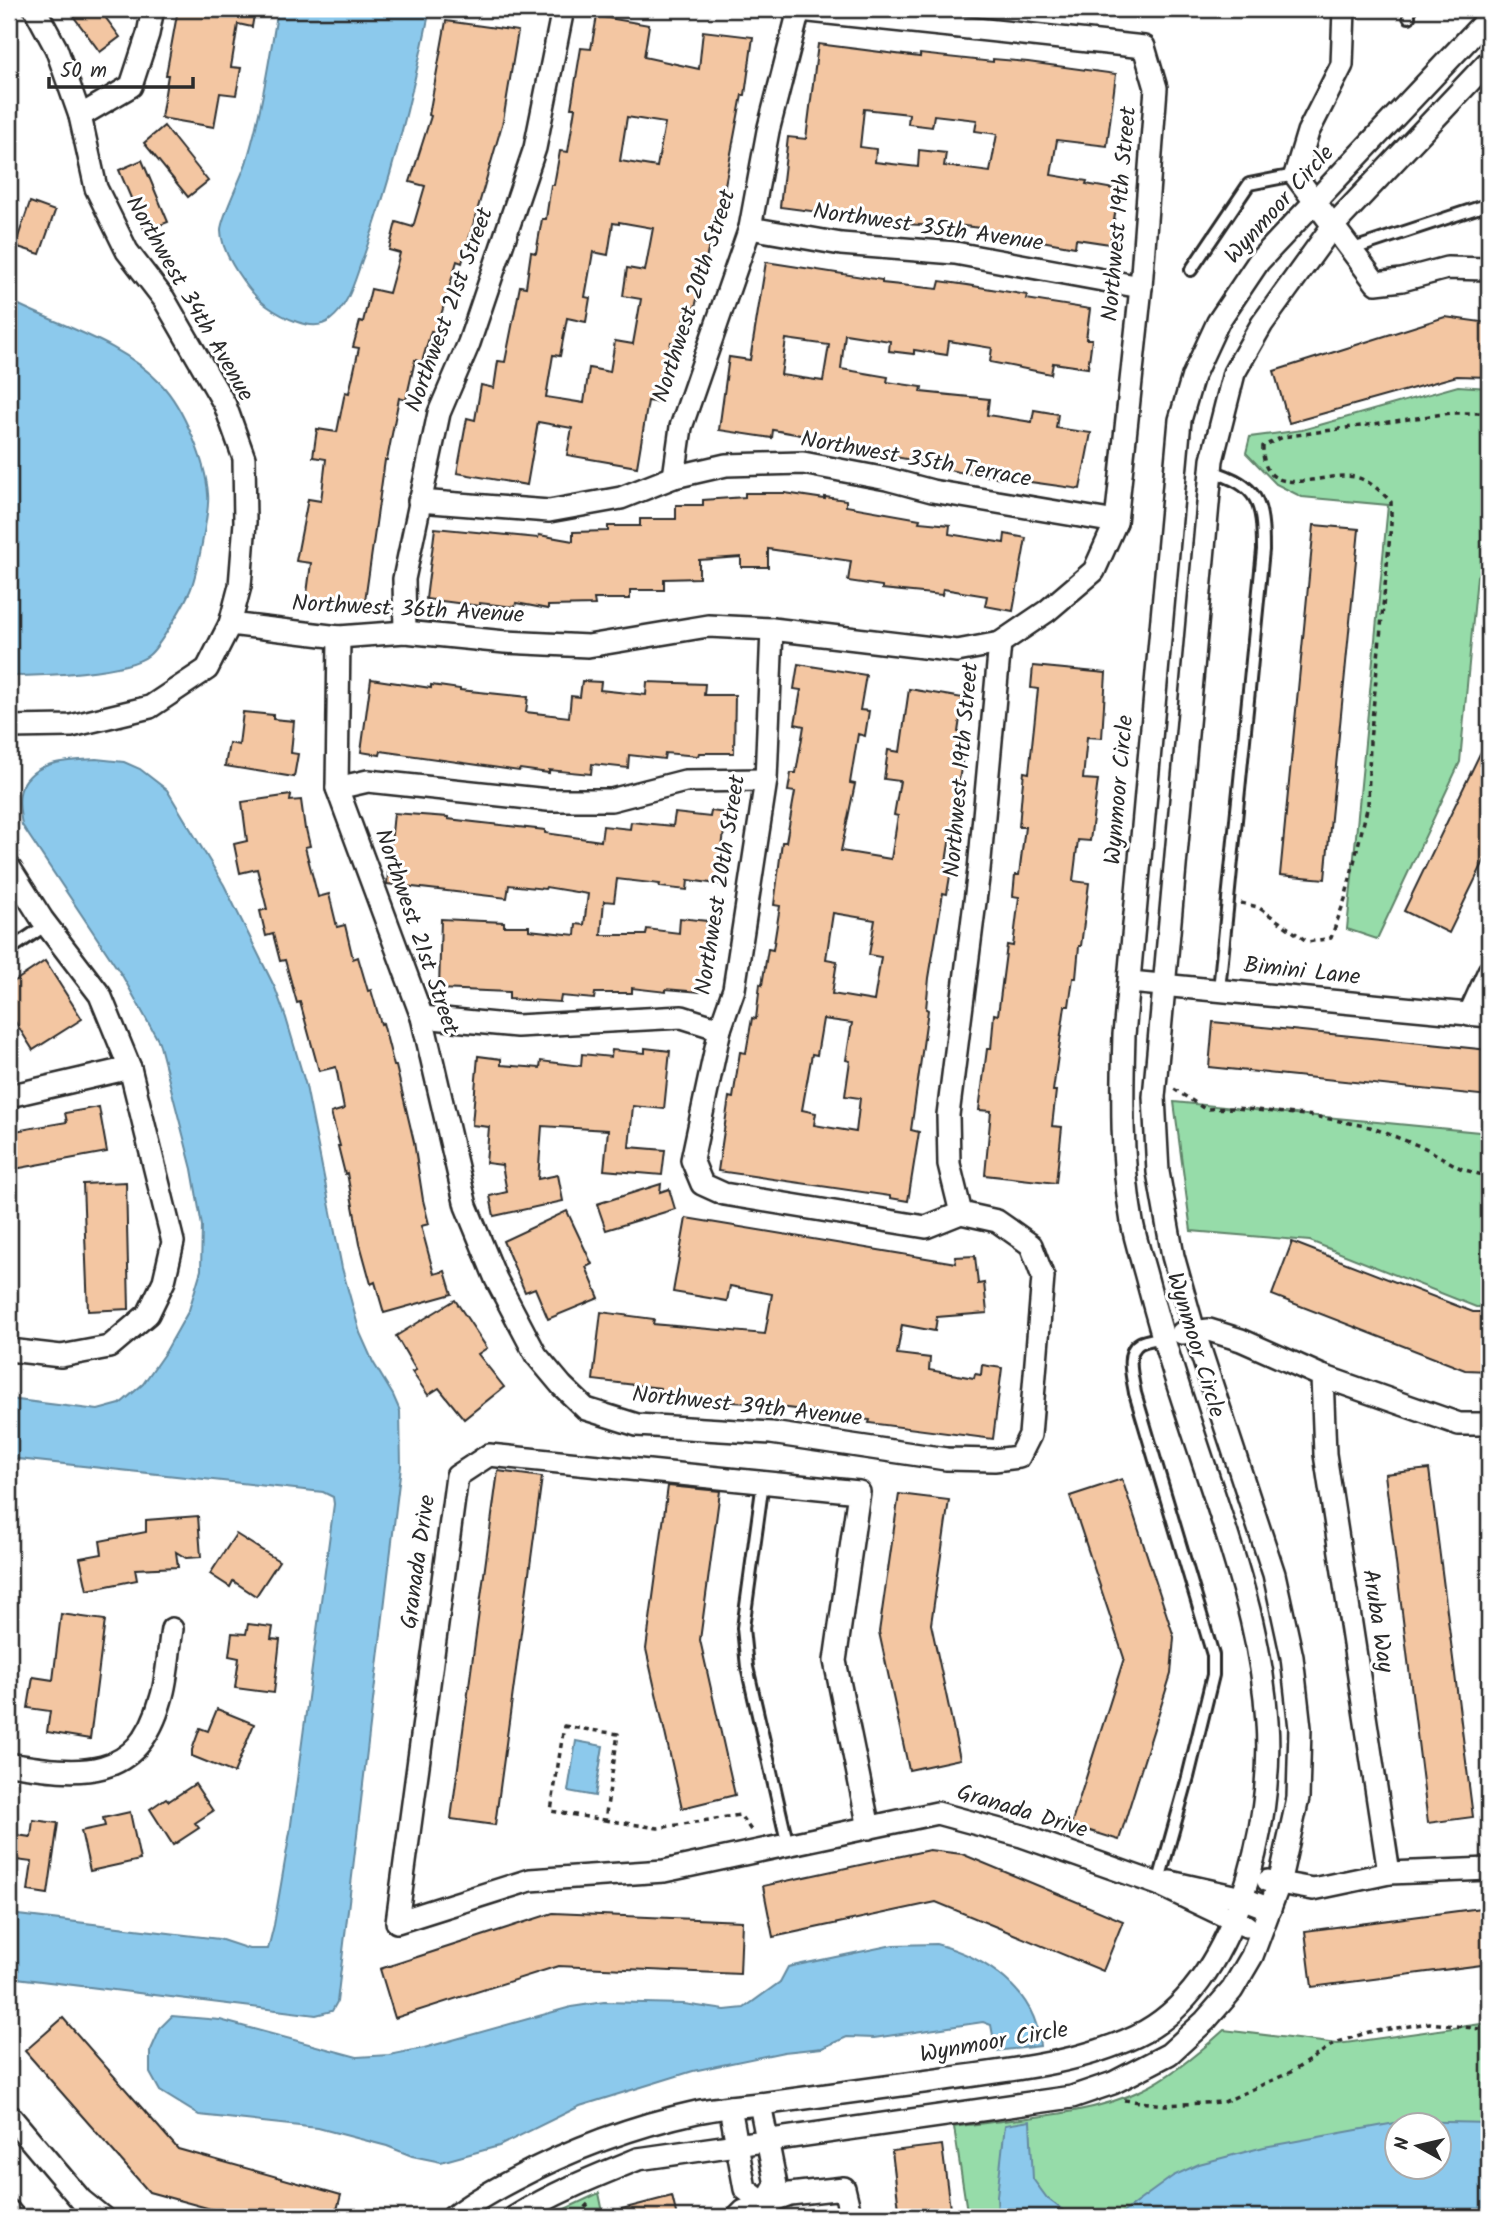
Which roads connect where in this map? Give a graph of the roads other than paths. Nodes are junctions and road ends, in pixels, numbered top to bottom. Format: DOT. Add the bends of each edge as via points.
graph roads {
  1 [pos="35,9"];
  2 [pos="153,9"];
  3 [pos="563,9"];
  4 [pos="795,9"];
  5 [pos="1344,9"];
  6 [pos="1489,17"];
  7 [pos="1489,61"];
  8 [pos="80,116"];
  9 [pos="1295,174"];
  10 [pos="1315,203"];
  11 [pos="1489,208"];
  12 [pos="1332,227"];
  13 [pos="750,228"];
  14 [pos="1350,250"];
  15 [pos="1489,269"];
  16 [pos="1191,270"];
  17 [pos="1141,287"];
  18 [pos="1211,471"];
  19 [pos="674,477"];
  20 [pos="419,501"];
  21 [pos="1116,522"];
  22 [pos="230,624"];
  23 [pos="772,629"];
  24 [pos="405,632"];
  25 [pos="339,637"];
  26 [pos="1000,643"];
  27 [pos="9,727"];
  28 [pos="766,780"];
  29 [pos="337,789"];
  30 [pos="9,867"];
  31 [pos="46,925"];
  32 [pos="9,950"];
  33 [pos="1489,971"];
  34 [pos="1130,982"];
  35 [pos="1163,985"];
  36 [pos="1219,990"];
  37 [pos="1479,1016"];
  38 [pos="422,1017"];
  39 [pos="720,1028"];
  40 [pos="130,1068"];
  41 [pos="9,1096"];
  42 [pos="961,1213"];
  43 [pos="1194,1331"];
  44 [pos="1163,1338"];
  45 [pos="9,1350"];
  46 [pos="1322,1376"];
  47 [pos="562,1386"];
  48 [pos="1489,1424"];
  49 [pos="763,1482"];
  50 [pos="172,1629"];
  51 [pos="9,1764"];
  52 [pos="869,1828"];
  53 [pos="788,1846"];
  54 [pos="1489,1869"];
  55 [pos="1389,1873"];
  56 [pos="1249,1876"];
  57 [pos="1158,1884"];
  58 [pos="1279,1884"];
  59 [pos="1242,1898"];
  60 [pos="1270,1909"];
  61 [pos="1232,1921"];
  62 [pos="1261,1932"];
  63 [pos="760,2104"];
  64 [pos="730,2107"];
  65 [pos="9,2115"];
  66 [pos="766,2140"];
  67 [pos="737,2145"];
  68 [pos="9,2211"];
  69 [pos="768,2211"];
  70 [pos="14,2217"];
  71 [pos="102,2217"];
  72 [pos="453,2217"];
  73 [pos="515,2217"];
  74 [pos="738,2217"];
  75 [pos="851,2217"];
  1 -- 8 [label="street, Northwest 34th Avenue" via="57,48"];
  2 -- 8 [label="street" via="131,86"];
  3 -- 20 [label="street, Northwest 21st Street" via="536,148 439,413"];
  4 -- 13 [label="street, Northwest 20th Street"];
  4 -- 17 [label="street, Northwest 19th Street" via="1144,47 1156,88"];
  5 -- 9 [label="street" via="1342,65 1308,132"];
  6 -- 10 [label="street, Wynmoor Circle"];
  7 -- 12 [label="street, Wynmoor Circle"];
  8 -- 22 [label="street, Northwest 34th Avenue" via="96,188 127,251 164,299 225,405 244,458 240,586"];
  9 -- 10 [label="street"];
  9 -- 16 [label="lane" via="1249,184"];
  10 -- 12 [label="street"];
  10 -- 34 [label="street, Wynmoor Circle" via="1259,261 1219,322 1193,376 1180,420"];
  11 -- 14 [label="lane" via="1483,206"];
  12 -- 14 [label="street"];
  12 -- 18 [label="street, Wynmoor Circle" via="1262,324 1234,373"];
  13 -- 17 [label="street, Northwest 35th Avenue" via="841,244 955,253"];
  13 -- 19 [label="street, Northwest 20th Street" via="681,427"];
  14 -- 15 [label="street" via="1376,283 1447,268"];
  17 -- 21 [label="street, Northwest 19th Street"];
  18 -- 35 [label="street, Wynmoor Circle"];
  18 -- 36 [label="lane" via="1243,483 1263,520"];
  19 -- 20 [label="street, Northwest 35th Terrace" via="621,498 549,510"];
  19 -- 21 [label="street, Northwest 35th Terrace" via="726,465 803,463 932,491"];
  20 -- 24 [label="street, Northwest 21st Street" via="404,579"];
  21 -- 26 [label="street, Northwest 19th Street" via="1094,571"];
  22 -- 25 [label="street, Northwest 36th Avenue"];
  22 -- 27 [label="street, Northwest 34th Avenue" via="207,670 150,707 71,726"];
  23 -- 24 [label="street, Northwest 36th Avenue" via="708,626 588,646"];
  23 -- 26 [label="street, Northwest 36th Avenue" via="957,650"];
  23 -- 28 [label="street, Northwest 20th Street"];
  24 -- 25 [label="street, Northwest 36th Avenue"];
  25 -- 29 [label="street, Northwest 21st Street"];
  26 -- 42 [label="street, Northwest 19th Street" via="979,870 948,1115 949,1164"];
  28 -- 29 [label="street" via="685,781 611,800 548,800 368,781"];
  28 -- 39 [label="street, Northwest 20th Street" via="734,989"];
  29 -- 38 [label="street, Northwest 21st Street"];
  30 -- 31 [label="street"];
  31 -- 32 [label="lane"];
  31 -- 40 [label="street" via="100,995"];
  33 -- 37 [label="street, Bimini Lane"];
  34 -- 35 [label="street, Bimini Lane"];
  34 -- 44 [label="street, Wynmoor Circle" via="1122,1127 1132,1222"];
  35 -- 36 [label="street, Bimini Lane"];
  35 -- 43 [label="street, Wynmoor Circle" via="1154,1097 1158,1172 1173,1255"];
  36 -- 37 [label="street, Bimini Lane"];
  38 -- 39 [label="street" via="517,1026 682,1017"];
  38 -- 47 [label="street, Northwest 21st Street" via="466,1206 513,1312 536,1355"];
  39 -- 42 [label="street, Northwest 20th Street" via="692,1160 702,1184 724,1194 926,1227"];
  40 -- 41 [label="street"];
  40 -- 45 [label="street" via="173,1242 164,1281 148,1314 109,1347 61,1356"];
  42 -- 47 [label="street, Northwest 39th Avenue" via="997,1221 1031,1245 1042,1277 1030,1434 1019,1458 946,1459 771,1433 637,1425 586,1409"];
  43 -- 44 [label="street"];
  43 -- 46 [label="street" via="1209,1330 1241,1340"];
  43 -- 58 [label="street, Wynmoor Circle" via="1274,1574 1292,1657 1300,1728 1298,1798"];
  44 -- 56 [label="street, Wynmoor Circle" via="1248,1602 1262,1669 1268,1726 1265,1794"];
  44 -- 57 [label="lane" via="1139,1343 1130,1362 1135,1393 1206,1626 1213,1675"];
  46 -- 48 [label="street" via="1458,1424"];
  46 -- 55 [label="street, Aruba Way" via="1325,1454"];
  49 -- 52 [label="street, Granada Drive" via="859,1492 835,1661"];
  49 -- 53 [label="lane" via="743,1628 747,1667"];
  49 -- 53 [label="street, Granada Drive" via="489,1455 457,1476 397,1922 530,1880 664,1871"];
  50 -- 51 [label="street" via="162,1698 151,1727 134,1751 109,1766 82,1772"];
  52 -- 53 [label="street, Granada Drive"];
  52 -- 57 [label="street, Granada Drive" via="937,1813 1022,1836"];
  54 -- 55 [label="street"];
  55 -- 58 [label="street" via="1313,1889"];
  56 -- 58 [label="street"];
  56 -- 59 [label="street, Wynmoor Circle"];
  57 -- 59 [label="street, Granada Drive" via="1175,1882"];
  57 -- 61 [label="street, Granada Drive"];
  58 -- 60 [label="street, Wynmoor Circle"];
  59 -- 60 [label="street, Granada Drive"];
  59 -- 61 [label="street, Wynmoor Circle"];
  60 -- 62 [label="street, Wynmoor Circle"];
  61 -- 62 [label="street, Granada Drive"];
  61 -- 63 [label="street, Wynmoor Circle" via="1195,1989 1139,2035 1037,2067"];
  62 -- 66 [label="street, Wynmoor Circle" via="1232,1990 1205,2021 1169,2054 1113,2083 1072,2097"];
  63 -- 64 [label="street, Wynmoor Circle"];
  63 -- 66 [label="street"];
  64 -- 67 [label="street"];
  64 -- 72 [label="street, Wynmoor Circle" via="622,2132 543,2164"];
  65 -- 71 [label="street" via="81,2200"];
  66 -- 67 [label="street, Wynmoor Circle"];
  66 -- 69 [label="street" via="776,2185"];
  67 -- 69 [label="street" via="745,2189"];
  67 -- 73 [label="street, Wynmoor Circle" via="638,2160"];
  68 -- 70 [label="street"];
  69 -- 74 [label="street" via="744,2211"];
  69 -- 75 [label="street" via="790,2194 844,2188"];
}
